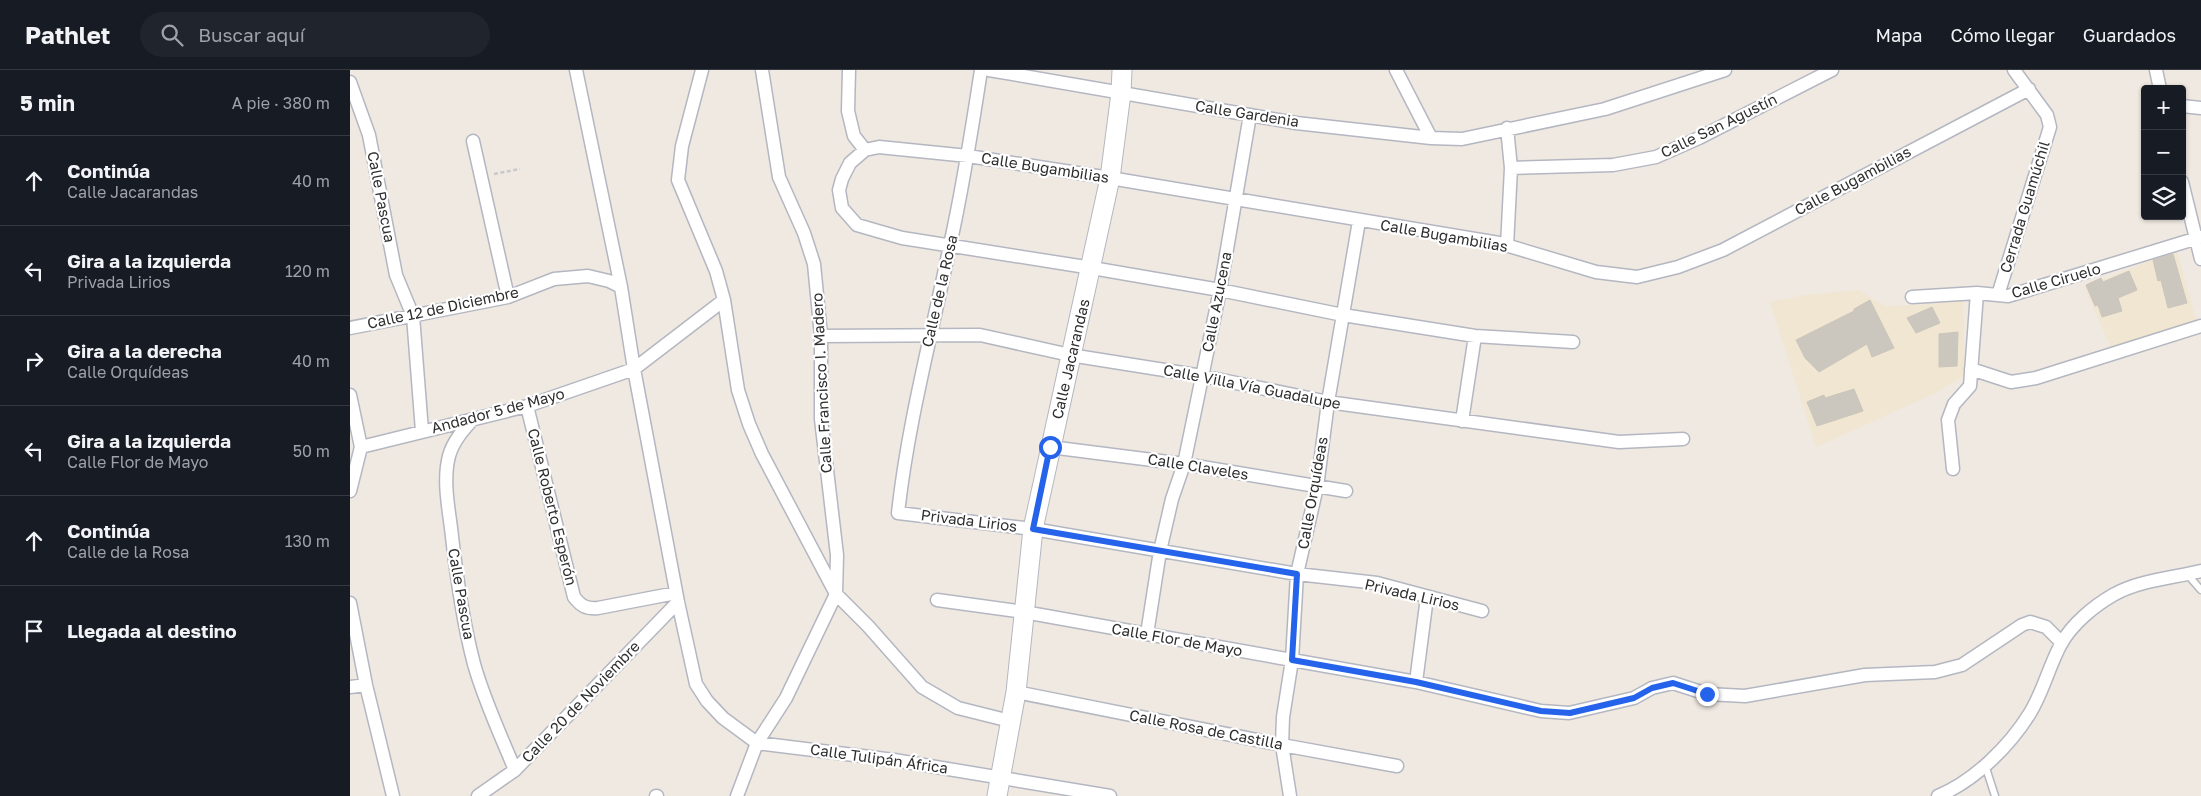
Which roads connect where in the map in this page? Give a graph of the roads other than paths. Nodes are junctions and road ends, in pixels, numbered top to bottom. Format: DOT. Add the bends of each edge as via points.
graph roads {
  1 [pos="576,70"];
  2 [pos="702,70"];
  3 [pos="762,70"];
  4 [pos="849,70"];
  5 [pos="981,70"];
  6 [pos="989,70"];
  7 [pos="1122,70"];
  8 [pos="1396,70"];
  9 [pos="1725,70"];
  10 [pos="1832,70"];
  11 [pos="2014,70"];
  12 [pos="2156,70"];
  13 [pos="350,82"];
  14 [pos="2159,85"];
  15 [pos="2029,89"];
  16 [pos="1121,93"];
  17 [pos="2186,106"];
  18 [pos="2201,108"];
  19 [pos="1250,115"];
  20 [pos="1506,128"];
  21 [pos="1431,138"];
  22 [pos="473,141"];
  23 [pos="866,150"];
  24 [pos="968,156"];
  25 [pos="1511,168"];
  26 [pos="1110,178"];
  27 [pos="2186,195"];
  28 [pos="1235,200"];
  29 [pos="1359,221"];
  30 [pos="2199,238"];
  31 [pos="1507,246"];
  32 [pos="950,247"];
  33 [pos="2201,259"];
  34 [pos="1092,268"];
  35 [pos="621,287"];
  36 [pos="1220,290"];
  37 [pos="1977,293"];
  38 [pos="1998,295"];
  39 [pos="508,297"];
  40 [pos="1912,297"];
  41 [pos="724,300"];
  42 [pos="1343,315"];
  43 [pos="413,316"];
  44 [pos="2201,326"];
  45 [pos="350,328"];
  46 [pos="821,336"];
  47 [pos="1476,336"];
  48 [pos="929,337"];
  49 [pos="1573,342"];
  50 [pos="1070,355"];
  51 [pos="634,369"];
  52 [pos="1971,369"];
  53 [pos="1202,376"];
  54 [pos="350,395"];
  55 [pos="1328,402"];
  56 [pos="527,406"];
  57 [pos="474,418"];
  58 [pos="1462,421"];
  59 [pos="422,431"];
  60 [pos="1683,439"];
  61 [pos="361,447"];
  62 [pos="1050,447"];
  63 [pos="1184,464"];
  64 [pos="1953,469"];
  65 [pos="1317,487"];
  66 [pos="350,491"];
  67 [pos="1346,491"];
  68 [pos="898,513"];
  69 [pos="1033,529"];
  70 [pos="1160,551"];
  71 [pos="2201,571"];
  72 [pos="1297,574"];
  73 [pos="2187,574"];
  74 [pos="2201,590"];
  75 [pos="836,594"];
  76 [pos="677,597"];
  77 [pos="1427,597"];
  78 [pos="937,600"];
  79 [pos="350,603"];
  80 [pos="1482,611"];
  81 [pos="1024,612"];
  82 [pos="1147,634"];
  83 [pos="2062,643"];
  84 [pos="1292,660"];
  85 [pos="1416,682"];
  86 [pos="366,685"];
  87 [pos="350,686"];
  88 [pos="1016,692"];
  89 [pos="1010,721"];
  90 [pos="757,744"];
  91 [pos="1282,745"];
  92 [pos="1985,765"];
  93 [pos="1397,766"];
  94 [pos="515,770"];
  95 [pos="1000,778"];
  96 [pos="393,796"];
  97 [pos="478,796"];
  98 [pos="737,796"];
  99 [pos="997,796"];
  100 [pos="1110,796"];
  101 [pos="1290,796"];
  102 [pos="1938,796"];
  103 [pos="1995,796"];
  1 -- 35 [label="street"];
  2 -- 41 [label="street" via="682,146 678,180 716,271"];
  3 -- 46 [label="street, Calle Francisco I. Madero" via="779,177 814,264"];
  4 -- 23 [label="street" via="848,111 854,136"];
  5 -- 24 [label="street, Calle de la Rosa"];
  6 -- 16 [label="street, Calle Gardenia"];
  7 -- 16 [label="street, Calle Jacarandas"];
  8 -- 21 [label="street"];
  9 -- 20 [label="street, Calle Gardenia" via="1605,109"];
  10 -- 25 [label="street, Calle San Agustín" via="1656,157 1613,165"];
  11 -- 15 [label="street, Cerrada Guamúchil"];
  12 -- 14 [label="street"];
  13 -- 43 [label="street, Calle Pascua" via="369,135 396,275"];
  15 -- 31 [label="street, Calle Bugambilias" via="1722,250 1678,267 1637,277 1596,272"];
  15 -- 38 [label="street, Cerrada Guamúchil" via="2047,115 2050,127"];
  16 -- 19 [label="street, Calle Gardenia"];
  16 -- 26 [label="street, Calle Jacarandas"];
  17 -- 18 [label="street"];
  19 -- 21 [label="street, Calle Gardenia"];
  19 -- 28 [label="street, Calle Azucena"];
  20 -- 21 [label="street, Calle Gardenia" via="1462,139"];
  20 -- 25 [label="street"];
  22 -- 39 [label="street"];
  23 -- 24 [label="street, Calle Bugambilias" via="879,147"];
  23 -- 32 [label="street" via="850,162 842,179 839,190 842,208 857,225"];
  24 -- 26 [label="street, Calle Bugambilias"];
  24 -- 32 [label="street, Calle de la Rosa"];
  25 -- 31 [label="street"];
  26 -- 28 [label="street, Calle Bugambilias"];
  26 -- 34 [label="street, Calle Jacarandas"];
  27 -- 30 [label="street"];
  28 -- 29 [label="street, Calle Bugambilias"];
  28 -- 36 [label="street, Calle Azucena"];
  29 -- 31 [label="street, Calle Bugambilias"];
  29 -- 42 [label="street, Calle Orquídeas"];
  30 -- 33 [label="street"];
  30 -- 38 [label="street, Calle Ciruelo" via="2008,296"];
  32 -- 34 [label="street"];
  32 -- 48 [label="street, Calle de la Rosa"];
  34 -- 36 [label="street"];
  34 -- 50 [label="street, Calle Jacarandas"];
  35 -- 39 [label="street, Calle 12 de Diciembre" via="588,276 554,279"];
  35 -- 51 [label="street"];
  36 -- 42 [label="street"];
  36 -- 53 [label="street, Calle Azucena"];
  37 -- 38 [label="street, Calle Ciruelo"];
  37 -- 40 [label="street, Calle Ciruelo"];
  37 -- 52 [label="street"];
  39 -- 43 [label="street, Calle 12 de Diciembre"];
  41 -- 51 [label="street, Andador 5 de Mayo"];
  41 -- 75 [label="street" via="738,390 749,424"];
  42 -- 47 [label="street"];
  42 -- 55 [label="street, Calle Orquídeas"];
  43 -- 45 [label="street, Calle 12 de Diciembre"];
  43 -- 59 [label="street, Calle Pascua"];
  44 -- 52 [label="street" via="2036,378 2012,382"];
  46 -- 48 [label="street, Calle Villa Vía Guadalupe"];
  46 -- 75 [label="street, Calle Francisco I. Madero" via="821,419 837,555"];
  47 -- 49 [label="street"];
  47 -- 58 [label="street"];
  48 -- 50 [label="street, Calle Villa Vía Guadalupe" via="980,336"];
  48 -- 68 [label="street, Calle de la Rosa" via="903,468"];
  50 -- 53 [label="street, Calle Villa Vía Guadalupe"];
  50 -- 62 [label="street, Calle Jacarandas"];
  51 -- 56 [label="street, Andador 5 de Mayo"];
  51 -- 76 [label="street"];
  52 -- 64 [label="street" via="1970,386 1954,404 1948,420"];
  53 -- 55 [label="street, Calle Villa Vía Guadalupe"];
  53 -- 63 [label="street, Calle Azucena"];
  54 -- 61 [label="street"];
  55 -- 58 [label="street, Calle Villa Vía Guadalupe"];
  55 -- 65 [label="street, Calle Orquídeas"];
  56 -- 57 [label="street, Andador 5 de Mayo"];
  56 -- 76 [label="street, Calle Roberto Esperón" via="574,597 580,605 598,608"];
  57 -- 59 [label="street, Andador 5 de Mayo"];
  57 -- 94 [label="street, Calle Pascua" via="458,436 449,455 446,487 461,600 474,664"];
  58 -- 60 [label="street, Calle Villa Vía Guadalupe" via="1619,442"];
  59 -- 61 [label="street, Andador 5 de Mayo"];
  61 -- 66 [label="street"];
  62 -- 63 [label="street, Calle Claveles"];
  62 -- 69 [label="street, Calle Jacarandas"];
  63 -- 65 [label="street, Calle Claveles"];
  63 -- 70 [label="street, Calle Azucena" via="1172,498"];
  65 -- 67 [label="street, Calle Claveles"];
  65 -- 72 [label="street, Calle Orquídeas"];
  68 -- 69 [label="street, Privada Lirios"];
  69 -- 70 [label="street, Privada Lirios"];
  69 -- 81 [label="street, Calle Jacarandas"];
  70 -- 72 [label="street, Privada Lirios"];
  70 -- 82 [label="street, Calle Azucena"];
  71 -- 73 [label="street"];
  72 -- 77 [label="street, Privada Lirios" via="1377,583"];
  72 -- 84 [label="street, Calle Orquídeas"];
  73 -- 74 [label="lane"];
  73 -- 83 [label="street" via="2141,584 2114,594 2084,616"];
  75 -- 89 [label="street" via="922,687 958,708"];
  75 -- 90 [label="street, Calle Francisco I. Madero" via="786,698"];
  76 -- 90 [label="street" via="696,684 723,718"];
  76 -- 94 [label="street, Calle 20 de Noviembre"];
  77 -- 80 [label="street, Privada Lirios"];
  77 -- 85 [label="street"];
  78 -- 81 [label="street, Calle Flor de Mayo"];
  79 -- 86 [label="street"];
  81 -- 82 [label="street, Calle Flor de Mayo"];
  81 -- 88 [label="street, Calle Jacarandas"];
  82 -- 84 [label="street, Calle Flor de Mayo"];
  83 -- 85 [label="street" via="2046,627 2030,622 1962,665 1935,672 1865,675 1745,696 1707,694 1673,683 1652,688 1634,698 1570,713 1541,711"];
  83 -- 92 [label="street" via="2030,713"];
  84 -- 85 [label="street, Calle Flor de Mayo"];
  84 -- 91 [label="street, Calle Orquídeas"];
  86 -- 87 [label="street"];
  86 -- 96 [label="street"];
  88 -- 89 [label="street, Calle Jacarandas"];
  88 -- 91 [label="street, Calle Rosa de Castilla"];
  89 -- 95 [label="street, Calle Jacarandas"];
  90 -- 95 [label="street, Calle Tulipán África" via="894,760"];
  90 -- 98 [label="street, Calle Francisco I. Madero"];
  91 -- 93 [label="street, Calle Rosa de Castilla"];
  91 -- 101 [label="street, Calle Orquídeas"];
  92 -- 102 [label="street" via="1974,777"];
  92 -- 103 [label="lane"];
  94 -- 97 [label="street, Calle 20 de Noviembre"];
  95 -- 99 [label="street, Calle Jacarandas"];
  95 -- 100 [label="street, Calle Tulipán África"];
}
